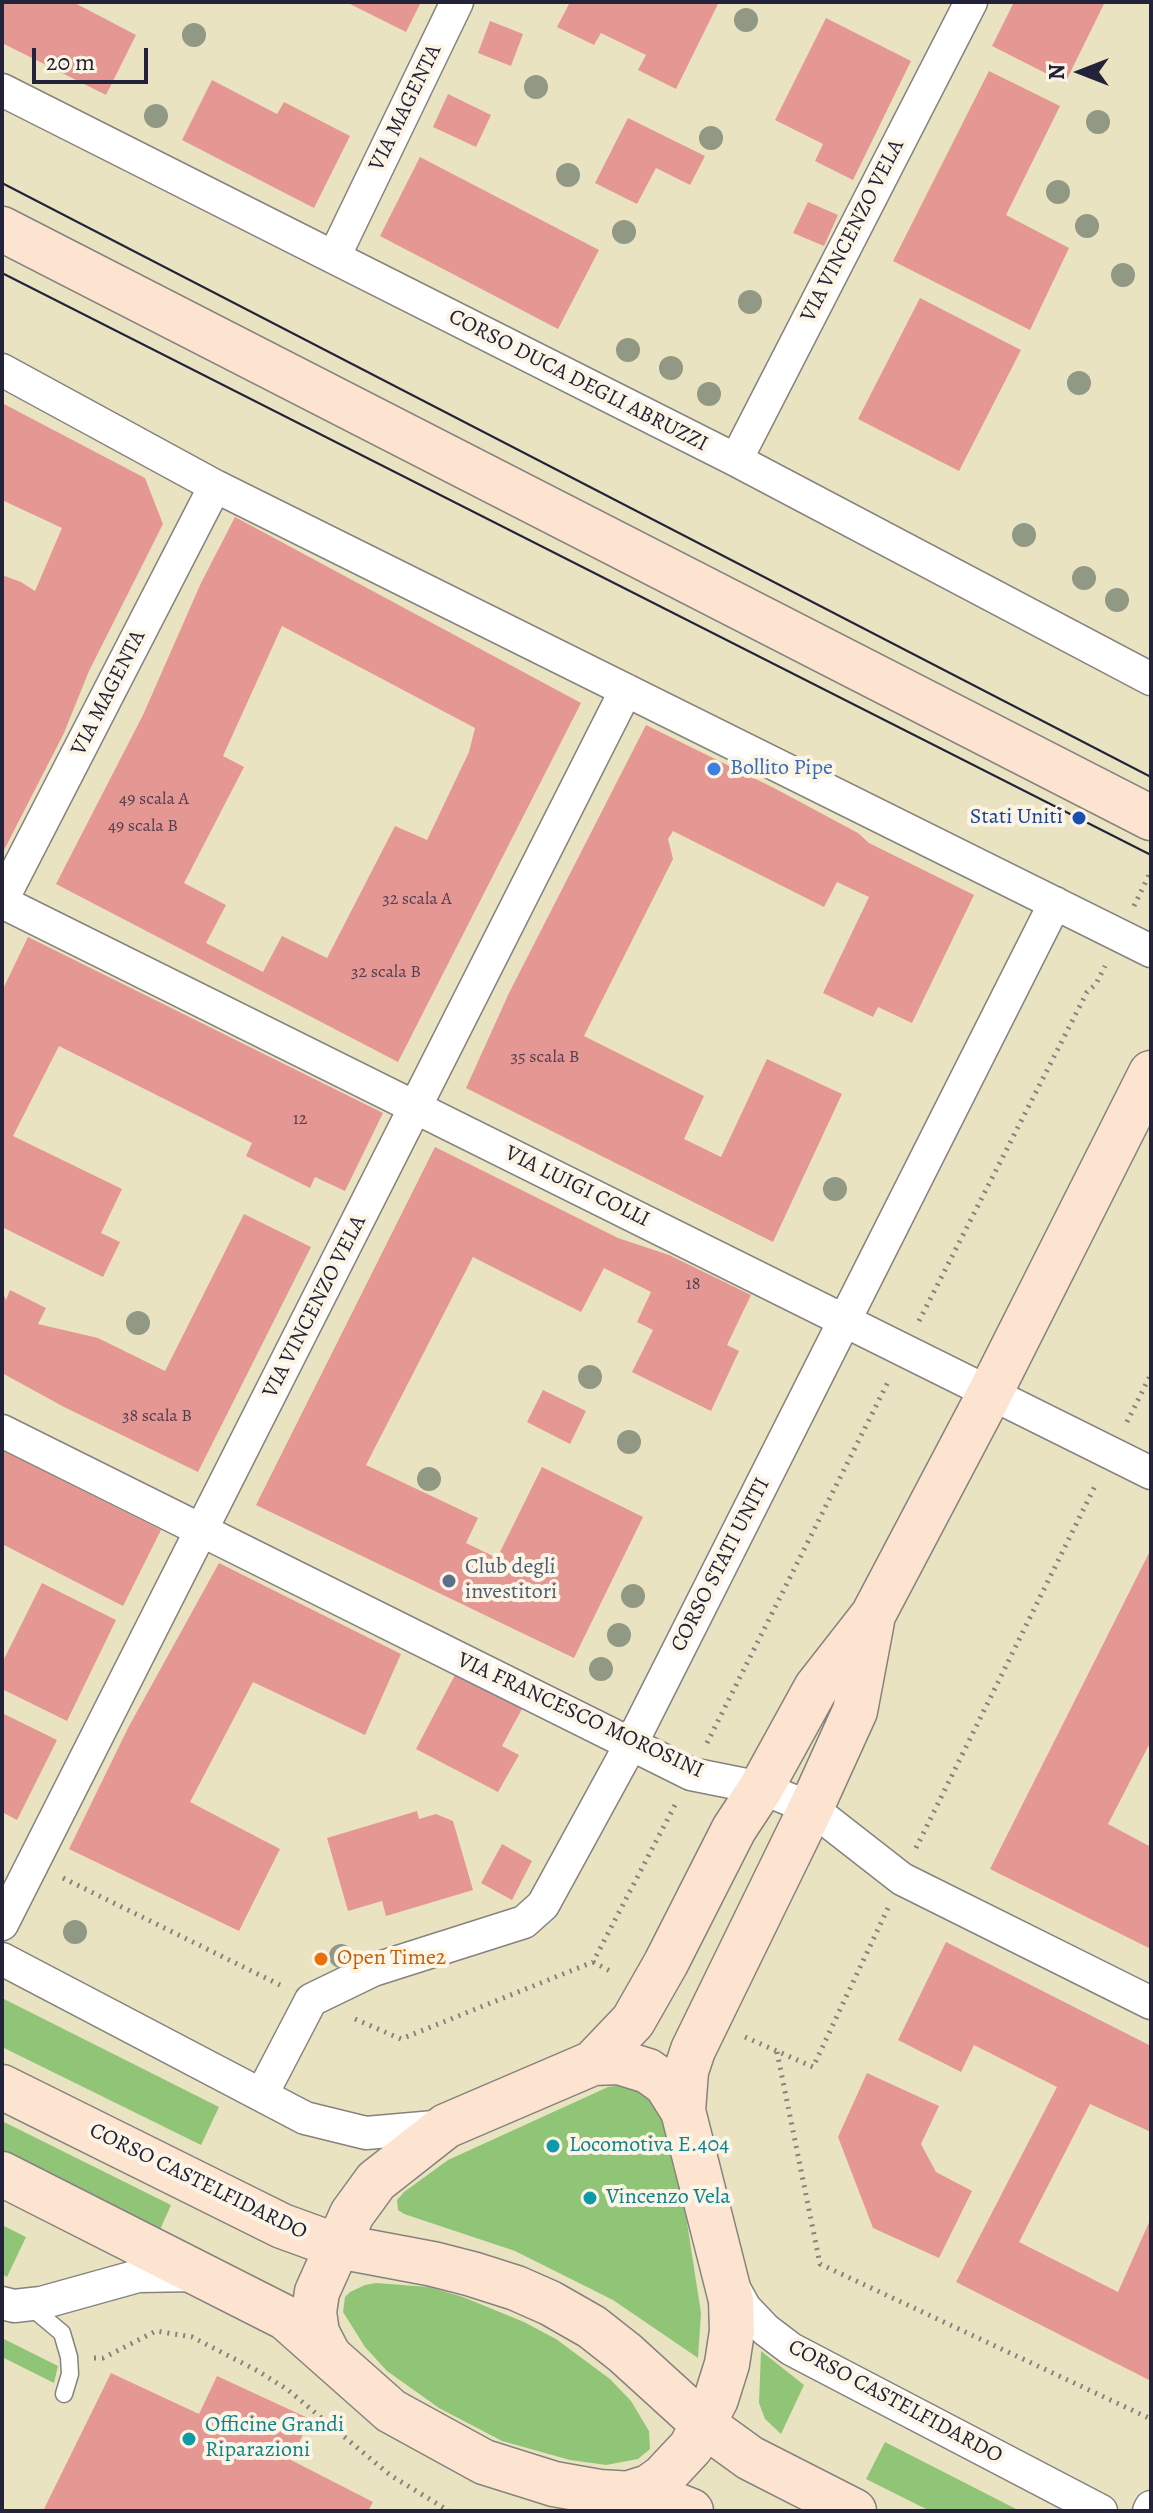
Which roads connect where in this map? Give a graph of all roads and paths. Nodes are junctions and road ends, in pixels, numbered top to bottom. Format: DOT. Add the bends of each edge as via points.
graph roads {
  1 [pos="457,2"];
  2 [pos="971,2"];
  3 [pos="2,90"];
  4 [pos="2,229"];
  5 [pos="334,257"];
  6 [pos="2,370"];
  7 [pos="736,460"];
  8 [pos="215,486"];
  9 [pos="1151,679"];
  10 [pos="626,690"];
  11 [pos="1151,818"];
  12 [pos="1151,871"];
  13 [pos="2,901"];
  14 [pos="1055,903"];
  15 [pos="1120,935"];
  16 [pos="1151,951"];
  17 [pos="1151,1073"];
  18 [pos="417,1108"];
  19 [pos="843,1319"];
  20 [pos="904,1350"];
  21 [pos="1151,1374"];
  22 [pos="990,1393"];
  23 [pos="2,1431"];
  24 [pos="1112,1453"];
  25 [pos="1151,1473"];
  26 [pos="201,1530"];
  27 [pos="873,1615"];
  28 [pos="631,1744"];
  29 [pos="691,1774"];
  30 [pos="761,1788"];
  31 [pos="811,1808"];
  32 [pos="33,1863"];
  33 [pos="902,1879"];
  34 [pos="2,1924"];
  35 [pos="2,1959"];
  36 [pos="311,2000"];
  37 [pos="1151,2003"];
  38 [pos="593,2063"];
  39 [pos="2,2087"];
  40 [pos="262,2094"];
  41 [pos="683,2111"];
  42 [pos="446,2126"];
  43 [pos="2,2174"];
  44 [pos="337,2246"];
  45 [pos="722,2260"];
  46 [pos="202,2275"];
  47 [pos="14,2304"];
  48 [pos="328,2354"];
  49 [pos="69,2357"];
  50 [pos="64,2394"];
  51 [pos="1151,2419"];
  52 [pos="703,2424"];
  53 [pos="627,2494"];
  54 [pos="449,2511"];
  55 [pos="691,2511"];
  56 [pos="854,2511"];
  57 [pos="1101,2511"];
  1 -- 5 [label="street, VIA MAGENTA"];
  2 -- 7 [label="street, VIA VINCENZO VELA"];
  3 -- 5 [label="street, CORSO DUCA DEGLI ABRUZZI"];
  4 -- 11 [label="main road"];
  5 -- 7 [label="street, CORSO DUCA DEGLI ABRUZZI"];
  6 -- 8 [label="street"];
  7 -- 9 [label="street, CORSO DUCA DEGLI ABRUZZI"];
  8 -- 10 [label="street"];
  8 -- 13 [label="street, VIA MAGENTA"];
  10 -- 14 [label="street"];
  10 -- 18 [label="street, VIA VINCENZO VELA"];
  12 -- 15 [label="path"];
  13 -- 18 [label="street, VIA LUIGI COLLI"];
  14 -- 15 [label="street"];
  14 -- 19 [label="street, CORSO STATI UNITI"];
  15 -- 16 [label="street"];
  15 -- 20 [label="path"];
  17 -- 22 [label="main road"];
  18 -- 19 [label="street, VIA LUIGI COLLI"];
  18 -- 26 [label="street, VIA VINCENZO VELA"];
  19 -- 20 [label="street, VIA LUIGI COLLI"];
  19 -- 28 [label="street, CORSO STATI UNITI"];
  20 -- 22 [label="street, VIA LUIGI COLLI"];
  20 -- 29 [label="path"];
  21 -- 24 [label="path"];
  22 -- 24 [label="street, VIA LUIGI COLLI"];
  22 -- 27 [label="main road"];
  23 -- 26 [label="street, VIA FRANCESCO MOROSINI"];
  24 -- 25 [label="street, VIA LUIGI COLLI"];
  24 -- 33 [label="path"];
  26 -- 28 [label="street, VIA FRANCESCO MOROSINI"];
  26 -- 32 [label="street, VIA VINCENZO VELA"];
  27 -- 30 [label="main road" via="816,1688"];
  27 -- 31 [label="main road" via="855,1711"];
  28 -- 29 [label="street, VIA FRANCESCO MOROSINI"];
  28 -- 36 [label="street, CORSO STATI UNITI" via="543,1905 524,1922 373,1970"];
  29 -- 30 [label="street, VIA FRANCESCO MOROSINI"];
  29 -- 36 [label="path" via="593,1962 401,2039"];
  30 -- 31 [label="street, VIA FRANCESCO MOROSINI"];
  30 -- 38 [label="main road" via="633,2021"];
  31 -- 33 [label="street, VIA FRANCESCO MOROSINI"];
  31 -- 41 [label="main road" via="693,2050"];
  32 -- 34 [label="street, VIA VINCENZO VELA"];
  32 -- 36 [label="path"];
  33 -- 37 [label="street, VIA FRANCESCO MOROSINI"];
  33 -- 51 [label="path" via="813,2067 777,2052 820,2264"];
  35 -- 40 [label="street"];
  36 -- 40 [label="street"];
  38 -- 41 [label="main road" via="619,2062 648,2071 666,2084"];
  38 -- 42 [label="main road"];
  39 -- 44 [label="main road, CORSO CASTELFIDARDO" via="282,2226"];
  40 -- 42 [label="street" via="305,2118 366,2133"];
  41 -- 45 [label="main road"];
  42 -- 44 [label="main road" via="376,2181"];
  43 -- 46 [label="main road"];
  44 -- 48 [label="main road" via="314,2312"];
  44 -- 52 [label="main road, CORSO CASTELFIDARDO" via="472,2274 550,2303 625,2353"];
  45 -- 52 [label="main road" via="732,2331 727,2364"];
  45 -- 57 [label="street, CORSO CASTELFIDARDO" via="745,2308 791,2349"];
  46 -- 47 [label="street" via="138,2276 41,2303"];
  46 -- 48 [label="main road" via="286,2318"];
  47 -- 49 [label="lane" via="62,2333"];
  48 -- 53 [label="main road" via="391,2411 484,2462 554,2484"];
  49 -- 50 [label="lane"];
  49 -- 54 [label="path" via="103,2358 156,2331 192,2337 288,2390 390,2475"];
  52 -- 53 [label="main road" via="691,2447 663,2477"];
  52 -- 56 [label="main road, CORSO CASTELFIDARDO" via="750,2458"];
  53 -- 55 [label="main road" via="650,2495"];
}
